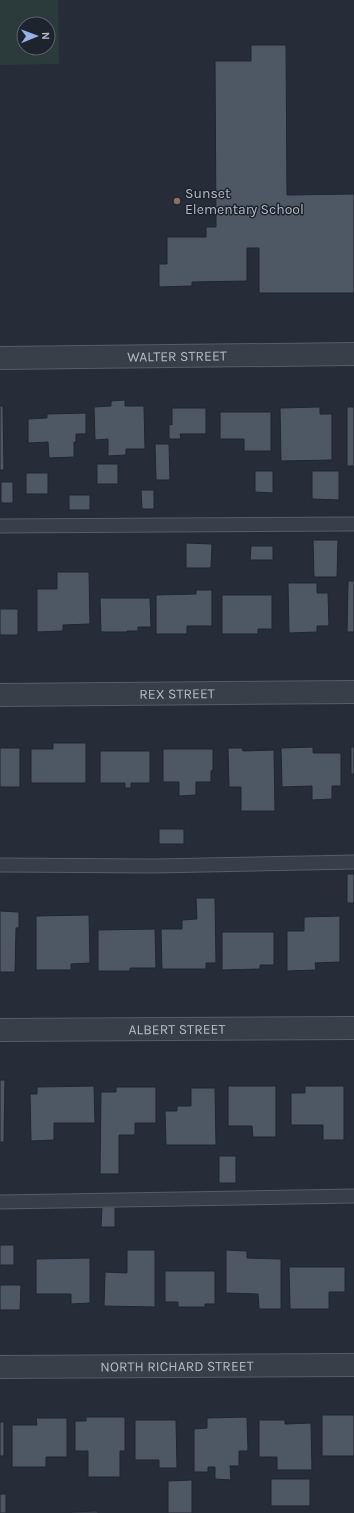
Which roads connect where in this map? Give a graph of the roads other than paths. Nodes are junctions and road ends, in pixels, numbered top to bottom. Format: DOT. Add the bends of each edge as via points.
graph roads {
  1 [pos="354,354"];
  2 [pos="0,358"];
  3 [pos="354,524"];
  4 [pos="0,526"];
  5 [pos="354,692"];
  6 [pos="0,695"];
  7 [pos="354,862"];
  8 [pos="0,865"];
  9 [pos="354,1028"];
  10 [pos="0,1030"];
  11 [pos="354,1196"];
  12 [pos="0,1202"];
  13 [pos="354,1364"];
  14 [pos="0,1367"];
  1 -- 2 [label="street, WALTER STREET"];
  3 -- 4 [label="lane"];
  5 -- 6 [label="street, REX STREET"];
  7 -- 8 [label="lane" via="154,866"];
  9 -- 10 [label="street, ALBERT STREET"];
  11 -- 12 [label="lane"];
  13 -- 14 [label="street, NORTH RICHARD STREET"];
}
